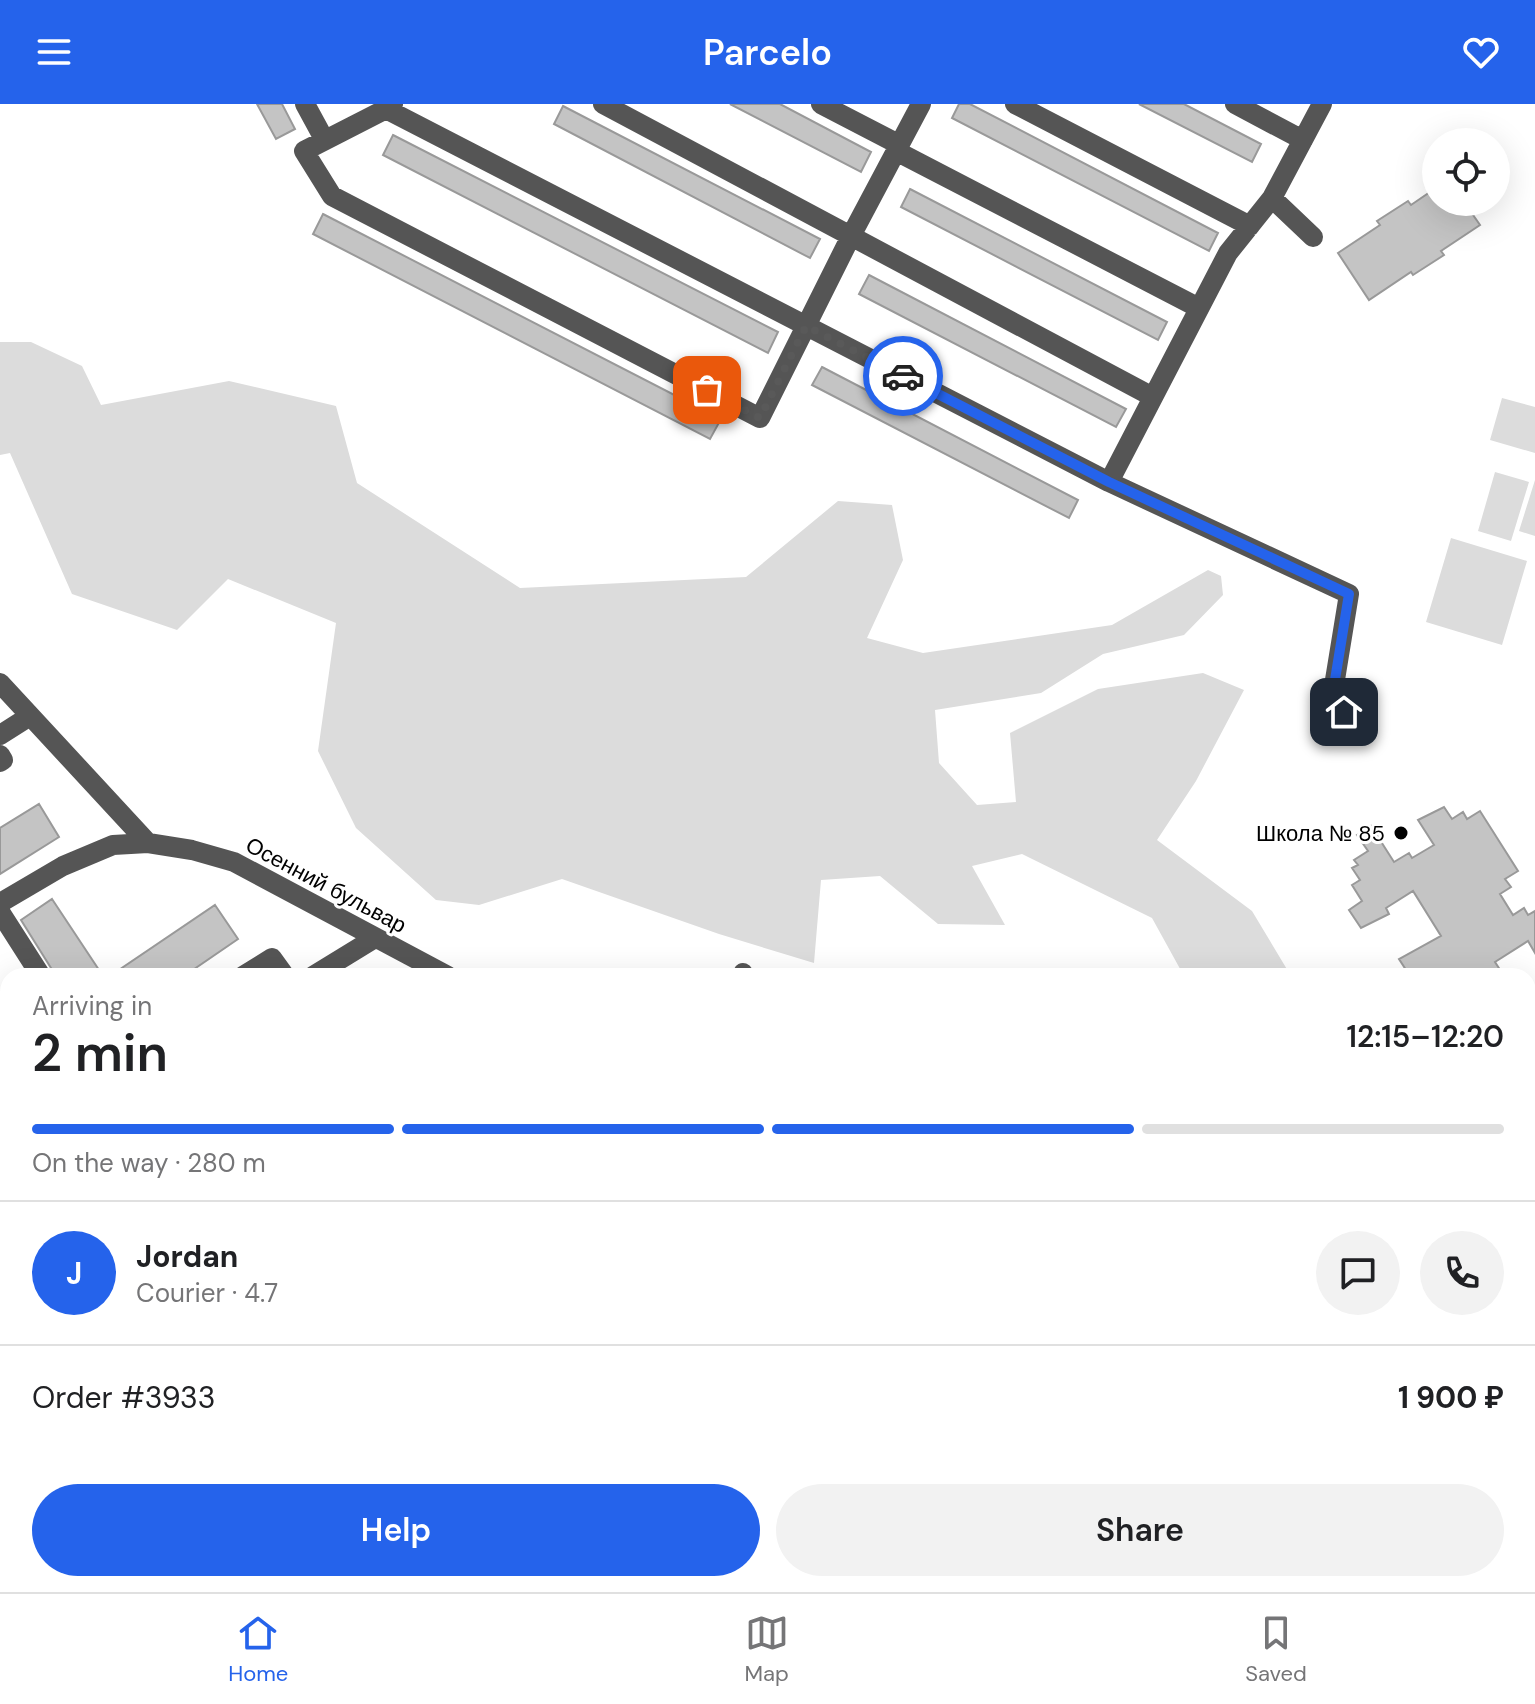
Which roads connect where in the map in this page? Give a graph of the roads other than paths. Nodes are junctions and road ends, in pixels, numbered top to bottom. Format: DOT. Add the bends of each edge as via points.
graph roads {
  1 [pos="305,104"];
  2 [pos="603,104"];
  3 [pos="821,104"];
  4 [pos="921,104"];
  5 [pos="1015,104"];
  6 [pos="1235,104"];
  7 [pos="1322,104"];
  8 [pos="390,107"];
  9 [pos="324,139"];
  10 [pos="1303,140"];
  11 [pos="898,148"];
  12 [pos="1272,198"];
  13 [pos="1250,226"];
  14 [pos="852,234"];
  15 [pos="1313,237"];
  16 [pos="1199,308"];
  17 [pos="806,326"];
  18 [pos="1153,397"];
  19 [pos="1109,482"];
  20 [pos="0,683"];
  21 [pos="1344,712"];
  22 [pos="30,716"];
  23 [pos="0,735"];
  24 [pos="0,755"];
  25 [pos="0,762"];
  26 [pos="148,843"];
  27 [pos="0,903"];
  28 [pos="0,912"];
  29 [pos="375,938"];
  30 [pos="36,968"];
  31 [pos="256,968"];
  32 [pos="279,968"];
  33 [pos="326,968"];
  34 [pos="433,968"];
  1 -- 9 [label="street"];
  2 -- 14 [label="street"];
  3 -- 11 [label="street"];
  4 -- 11 [label="street"];
  5 -- 13 [label="street"];
  6 -- 10 [label="street"];
  7 -- 10 [label="street"];
  8 -- 9 [label="street"];
  8 -- 17 [label="street"];
  9 -- 17 [label="street" via="304,151 332,196 760,418"];
  10 -- 12 [label="street"];
  11 -- 14 [label="street"];
  11 -- 16 [label="street"];
  12 -- 13 [label="street"];
  12 -- 15 [label="street"];
  13 -- 16 [label="street" via="1228,253"];
  14 -- 17 [label="street"];
  14 -- 18 [label="street"];
  16 -- 18 [label="street"];
  17 -- 19 [label="street"];
  18 -- 19 [label="street"];
  19 -- 21 [label="street" via="1349,594 1333,692"];
  20 -- 22 [label="street"];
  22 -- 23 [label="street"];
  22 -- 26 [label="street"];
  24 -- 25 [label="street"];
  26 -- 27 [label="street, Осенний бульвар" via="113,845 63,866"];
  26 -- 29 [label="street, Осенний бульвар" via="234,862"];
  28 -- 30 [label="street"];
  29 -- 33 [label="street"];
  29 -- 34 [label="street, Осенний бульвар"];
  31 -- 32 [label="street" via="272,958"];
}
